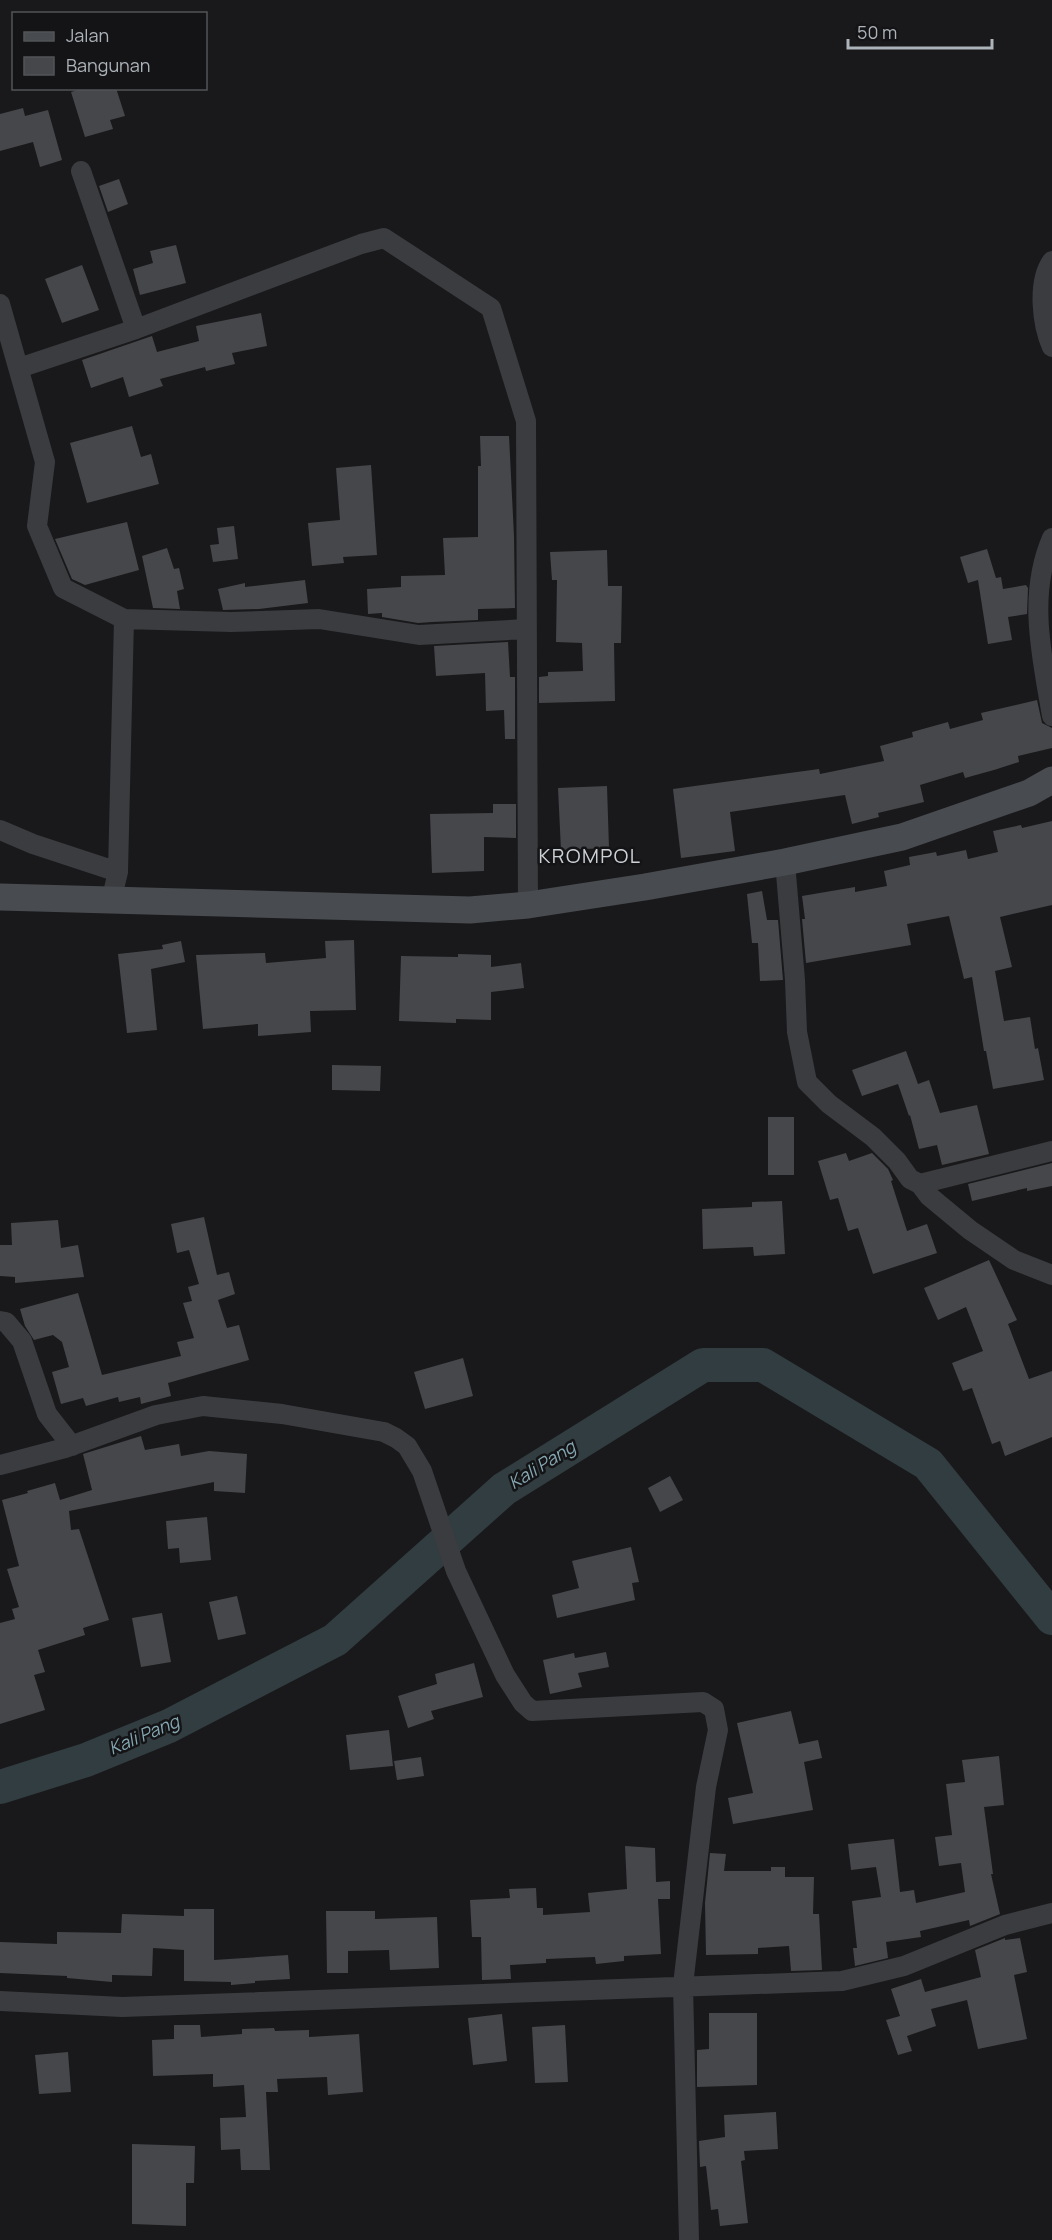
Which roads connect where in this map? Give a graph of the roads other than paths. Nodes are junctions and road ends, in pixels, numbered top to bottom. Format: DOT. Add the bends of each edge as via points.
graph roads {
  1 [pos="81,171"];
  2 [pos="1052,261"];
  3 [pos="0,304"];
  4 [pos="136,329"];
  5 [pos="1052,347"];
  6 [pos="19,368"];
  7 [pos="1052,538"];
  8 [pos="124,619"];
  9 [pos="526,629"];
  10 [pos="1052,716"];
  11 [pos="1052,780"];
  12 [pos="0,830"];
  13 [pos="785,862"];
  14 [pos="118,872"];
  15 [pos="0,897"];
  16 [pos="111,901"];
  17 [pos="528,905"];
  18 [pos="1052,1151"];
  19 [pos="920,1185"];
  20 [pos="1052,1275"];
  21 [pos="0,1321"];
  22 [pos="72,1446"];
  23 [pos="0,1466"];
  24 [pos="1052,1913"];
  25 [pos="683,1985"];
  26 [pos="0,2001"];
  27 [pos="689,2240"];
  1 -- 4 [label="street"];
  2 -- 5 [label="street" via="1041,297"];
  3 -- 6 [label="street"];
  4 -- 6 [label="street"];
  4 -- 9 [label="street" via="384,238 491,308 526,421"];
  6 -- 8 [label="street" via="45,462 37,526 41,537 63,588"];
  7 -- 10 [label="street" via="1044,557 1036,612"];
  8 -- 9 [label="street" via="319,619 419,635"];
  8 -- 14 [label="street"];
  9 -- 17 [label="street"];
  11 -- 13 [label="street" via="1029,794 902,837"];
  12 -- 14 [label="street"];
  13 -- 17 [label="street"];
  13 -- 19 [label="street" via="797,1032 807,1082 828,1104 873,1137"];
  14 -- 16 [label="street"];
  15 -- 16 [label="street"];
  16 -- 17 [label="street" via="470,910"];
  18 -- 19 [label="street"];
  19 -- 20 [label="street" via="928,1196 1014,1260"];
  21 -- 22 [label="street" via="6,1322 22,1341 47,1414"];
  22 -- 23 [label="street"];
  22 -- 25 [label="street" via="156,1415 203,1406 282,1414 384,1432 407,1446 422,1471 456,1571 505,1675 532,1711 703,1702 714,1709 718,1730 706,1787"];
  24 -- 25 [label="street" via="1005,1925 904,1966 842,1981"];
  25 -- 26 [label="street" via="122,2007"];
  25 -- 27 [label="street"];
}
